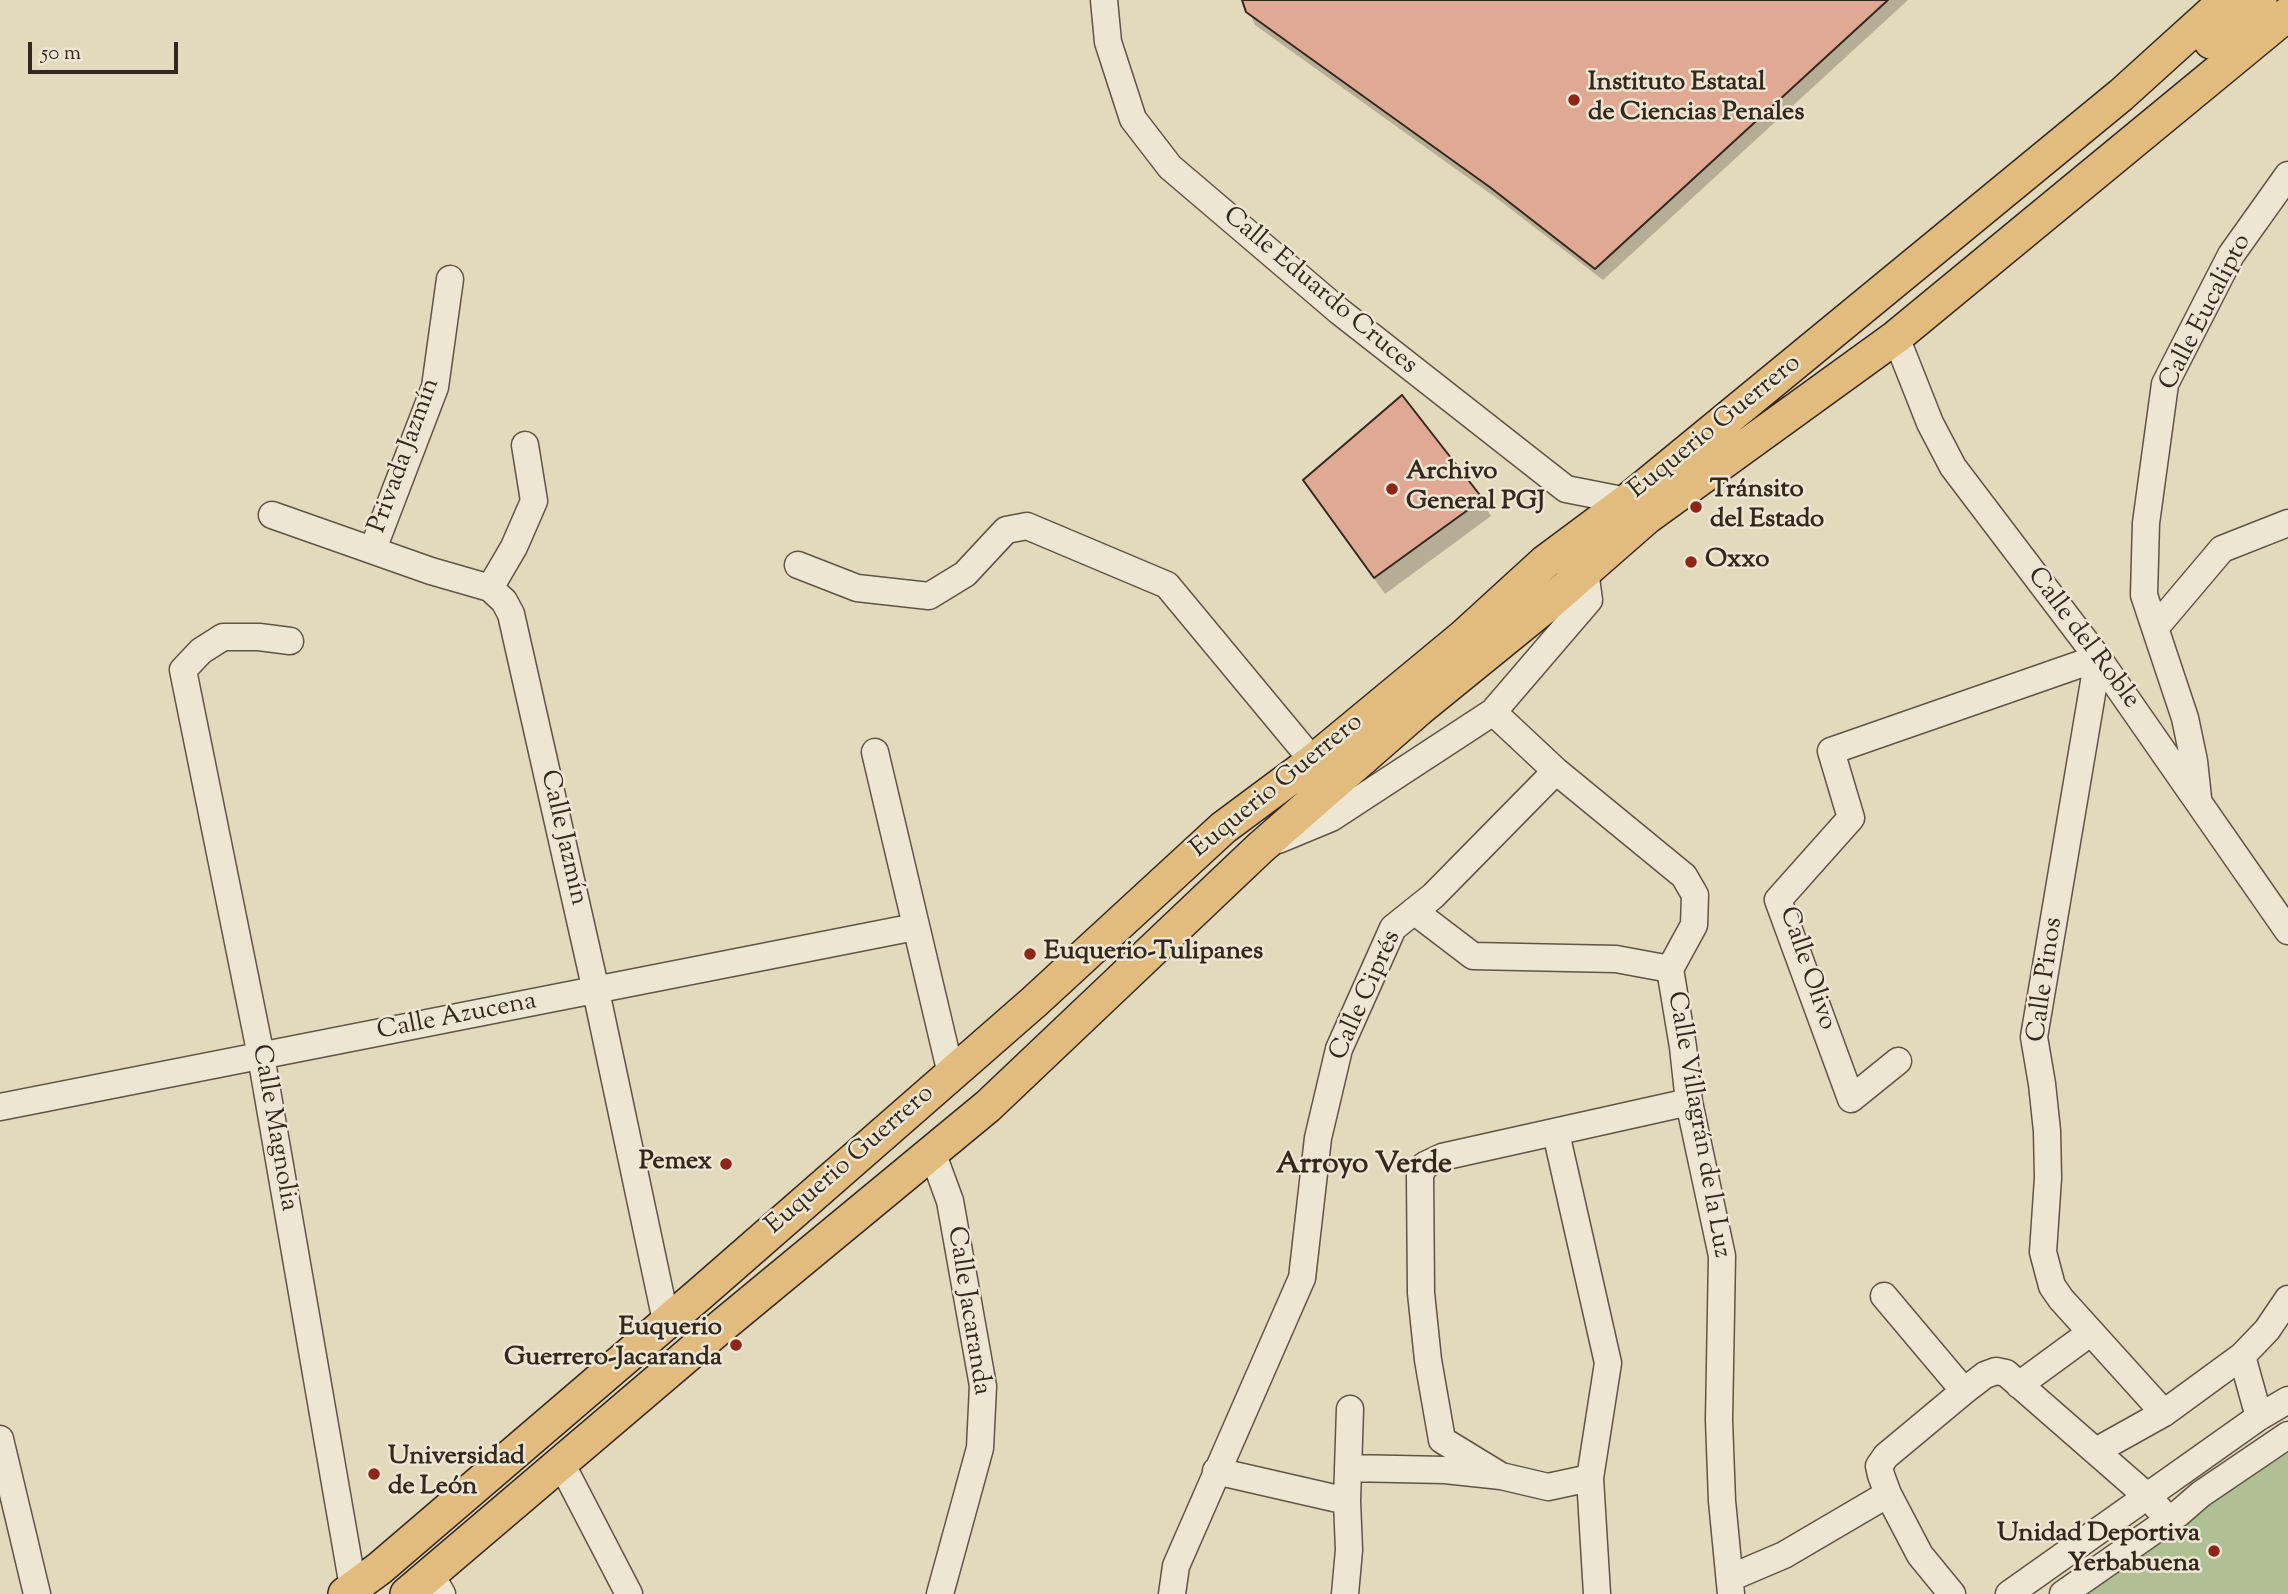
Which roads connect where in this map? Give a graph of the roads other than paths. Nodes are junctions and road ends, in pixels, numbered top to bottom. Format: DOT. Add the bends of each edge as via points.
graph roads {
  1 [pos="1104,0"];
  2 [pos="2260,0"];
  3 [pos="2230,9"];
  4 [pos="2288,14"];
  5 [pos="2122,105"];
  6 [pos="2288,175"];
  7 [pos="450,279"];
  8 [pos="1896,337"];
  9 [pos="1793,412"];
  10 [pos="525,445"];
  11 [pos="1627,501"];
  12 [pos="272,514"];
  13 [pos="2288,523"];
  14 [pos="373,549"];
  15 [pos="798,565"];
  16 [pos="1585,571"];
  17 [pos="491,588"];
  18 [pos="2156,627"];
  19 [pos="290,641"];
  20 [pos="2098,657"];
  21 [pos="1493,712"];
  22 [pos="875,752"];
  23 [pos="1313,761"];
  24 [pos="1556,771"];
  25 [pos="2198,800"];
  26 [pos="1260,848"];
  27 [pos="1414,911"];
  28 [pos="2284,916"];
  29 [pos="915,927"];
  30 [pos="1670,969"];
  31 [pos="596,991"];
  32 [pos="261,1056"];
  33 [pos="1898,1061"];
  34 [pos="951,1074"];
  35 [pos="1689,1102"];
  36 [pos="0,1107"];
  37 [pos="1556,1133"];
  38 [pos="932,1152"];
  39 [pos="1884,1296"];
  40 [pos="2288,1299"];
  41 [pos="666,1321"];
  42 [pos="2090,1333"];
  43 [pos="2242,1356"];
  44 [pos="2020,1385"];
  45 [pos="1964,1391"];
  46 [pos="2288,1400"];
  47 [pos="1350,1409"];
  48 [pos="2164,1413"];
  49 [pos="2259,1417"];
  50 [pos="2288,1435"];
  51 [pos="0,1439"];
  52 [pos="1442,1440"];
  53 [pos="2096,1451"];
  54 [pos="561,1463"];
  55 [pos="1348,1468"];
  56 [pos="1408,1469"];
  57 [pos="1216,1471"];
  58 [pos="1501,1476"];
  59 [pos="1590,1478"];
  60 [pos="1888,1494"];
  61 [pos="2148,1497"];
  62 [pos="1347,1501"];
  63 [pos="2169,1520"];
  64 [pos="1730,1586"];
  65 [pos="427,1588"];
  66 [pos="349,1591"];
  67 [pos="37,1594"];
  68 [pos="629,1594"];
  69 [pos="940,1594"];
  70 [pos="1172,1594"];
  71 [pos="1345,1594"];
  72 [pos="1597,1594"];
  73 [pos="1952,1594"];
  74 [pos="2009,1594"];
  75 [pos="2063,1594"];
  1 -- 11 [label="street, Calle Eduardo Cruces" via="1108,42 1133,119 1170,167 1339,311 1566,489"];
  2 -- 3 [label="main road"];
  3 -- 5 [label="main road"];
  4 -- 8 [label="main road, Euquerio Guerrero"];
  5 -- 9 [label="main road" via="1850,350"];
  5 -- 11 [label="main road, Euquerio Guerrero"];
  6 -- 18 [label="street, Calle Eucalipto" via="2231,255 2165,384 2146,523 2144,595"];
  7 -- 14 [label="street, Privada Jazmín" via="435,387"];
  8 -- 9 [label="main road, Euquerio Guerrero"];
  8 -- 20 [label="street, Calle del Roble" via="1953,467"];
  9 -- 16 [label="main road, Euquerio Guerrero" via="1646,518"];
  10 -- 17 [label="street" via="534,501"];
  11 -- 23 [label="main road, Euquerio Guerrero" via="1545,562"];
  12 -- 14 [label="street"];
  13 -- 18 [label="street" via="2222,549"];
  14 -- 17 [label="street"];
  15 -- 23 [label="street" via="857,588 929,596 965,573 1006,530 1027,526 1167,585"];
  16 -- 21 [label="street" via="1589,600"];
  16 -- 26 [label="main road, Euquerio Guerrero"];
  17 -- 31 [label="street, Calle Jazmín" via="511,614"];
  18 -- 25 [label="street, Calle Eucalipto" via="2185,718"];
  19 -- 32 [label="street, Calle Magnolia" via="223,637 183,670"];
  20 -- 25 [label="street, Calle del Roble"];
  20 -- 33 [label="street, Calle Olivo" via="1831,751 1852,818 1778,900 1852,1099"];
  20 -- 42 [label="street, Calle Pinos" via="2034,1037 2047,1143 2043,1252 2052,1286"];
  21 -- 24 [label="street, Calle Villagrán de la Luz"];
  21 -- 26 [label="street" via="1331,818"];
  22 -- 29 [label="street"];
  23 -- 34 [label="main road, Euquerio Guerrero" via="1223,828"];
  24 -- 27 [label="street, Calle Ciprés"];
  24 -- 30 [label="street, Calle Villagrán de la Luz" via="1684,876 1695,895 1694,925"];
  25 -- 28 [label="street, Calle del Roble"];
  26 -- 38 [label="main road, Euquerio Guerrero" via="988,1106"];
  27 -- 30 [label="street" via="1473,956 1616,959"];
  27 -- 57 [label="street, Calle Ciprés" via="1393,928 1339,1049 1318,1138 1302,1278"];
  29 -- 31 [label="street, Calle Azucena"];
  29 -- 34 [label="street"];
  30 -- 35 [label="street, Calle Villagrán de la Luz"];
  31 -- 32 [label="street, Calle Azucena"];
  31 -- 41 [label="street, Calle Jazmín"];
  32 -- 36 [label="street, Calle Azucena"];
  32 -- 66 [label="street, Calle Magnolia"];
  34 -- 41 [label="main road, Euquerio Guerrero"];
  35 -- 37 [label="street"];
  35 -- 64 [label="street, Calle Villagrán de la Luz" via="1722,1256 1720,1420"];
  37 -- 52 [label="street" via="1433,1159 1420,1175 1421,1293"];
  37 -- 59 [label="street" via="1608,1363"];
  38 -- 54 [label="main road, Euquerio Guerrero"];
  38 -- 69 [label="street, Calle Jacaranda" via="950,1201 983,1386 980,1448"];
  39 -- 45 [label="street"];
  40 -- 43 [label="street" via="2267,1331"];
  41 -- 66 [label="main road, Euquerio Guerrero"];
  42 -- 44 [label="street"];
  42 -- 48 [label="street, Calle Pinos"];
  43 -- 48 [label="street"];
  43 -- 49 [label="street"];
  44 -- 45 [label="street" via="1996,1371"];
  44 -- 53 [label="street"];
  45 -- 60 [label="street" via="1886,1456 1880,1466"];
  46 -- 49 [label="street"];
  47 -- 55 [label="street"];
  48 -- 53 [label="street"];
  49 -- 61 [label="street"];
  50 -- 63 [label="street"];
  51 -- 67 [label="street"];
  52 -- 56 [label="street"];
  52 -- 58 [label="street"];
  53 -- 61 [label="street"];
  54 -- 65 [label="main road, Euquerio Guerrero"];
  54 -- 68 [label="street"];
  55 -- 56 [label="street"];
  55 -- 62 [label="street"];
  56 -- 58 [label="street"];
  57 -- 62 [label="street"];
  57 -- 70 [label="street, Calle Ciprés" via="1176,1566"];
  58 -- 59 [label="street" via="1548,1487"];
  59 -- 72 [label="street"];
  60 -- 64 [label="street"];
  60 -- 73 [label="street" via="1920,1555"];
  61 -- 63 [label="street"];
  61 -- 74 [label="street"];
  62 -- 71 [label="street"];
  63 -- 75 [label="street"];
}
